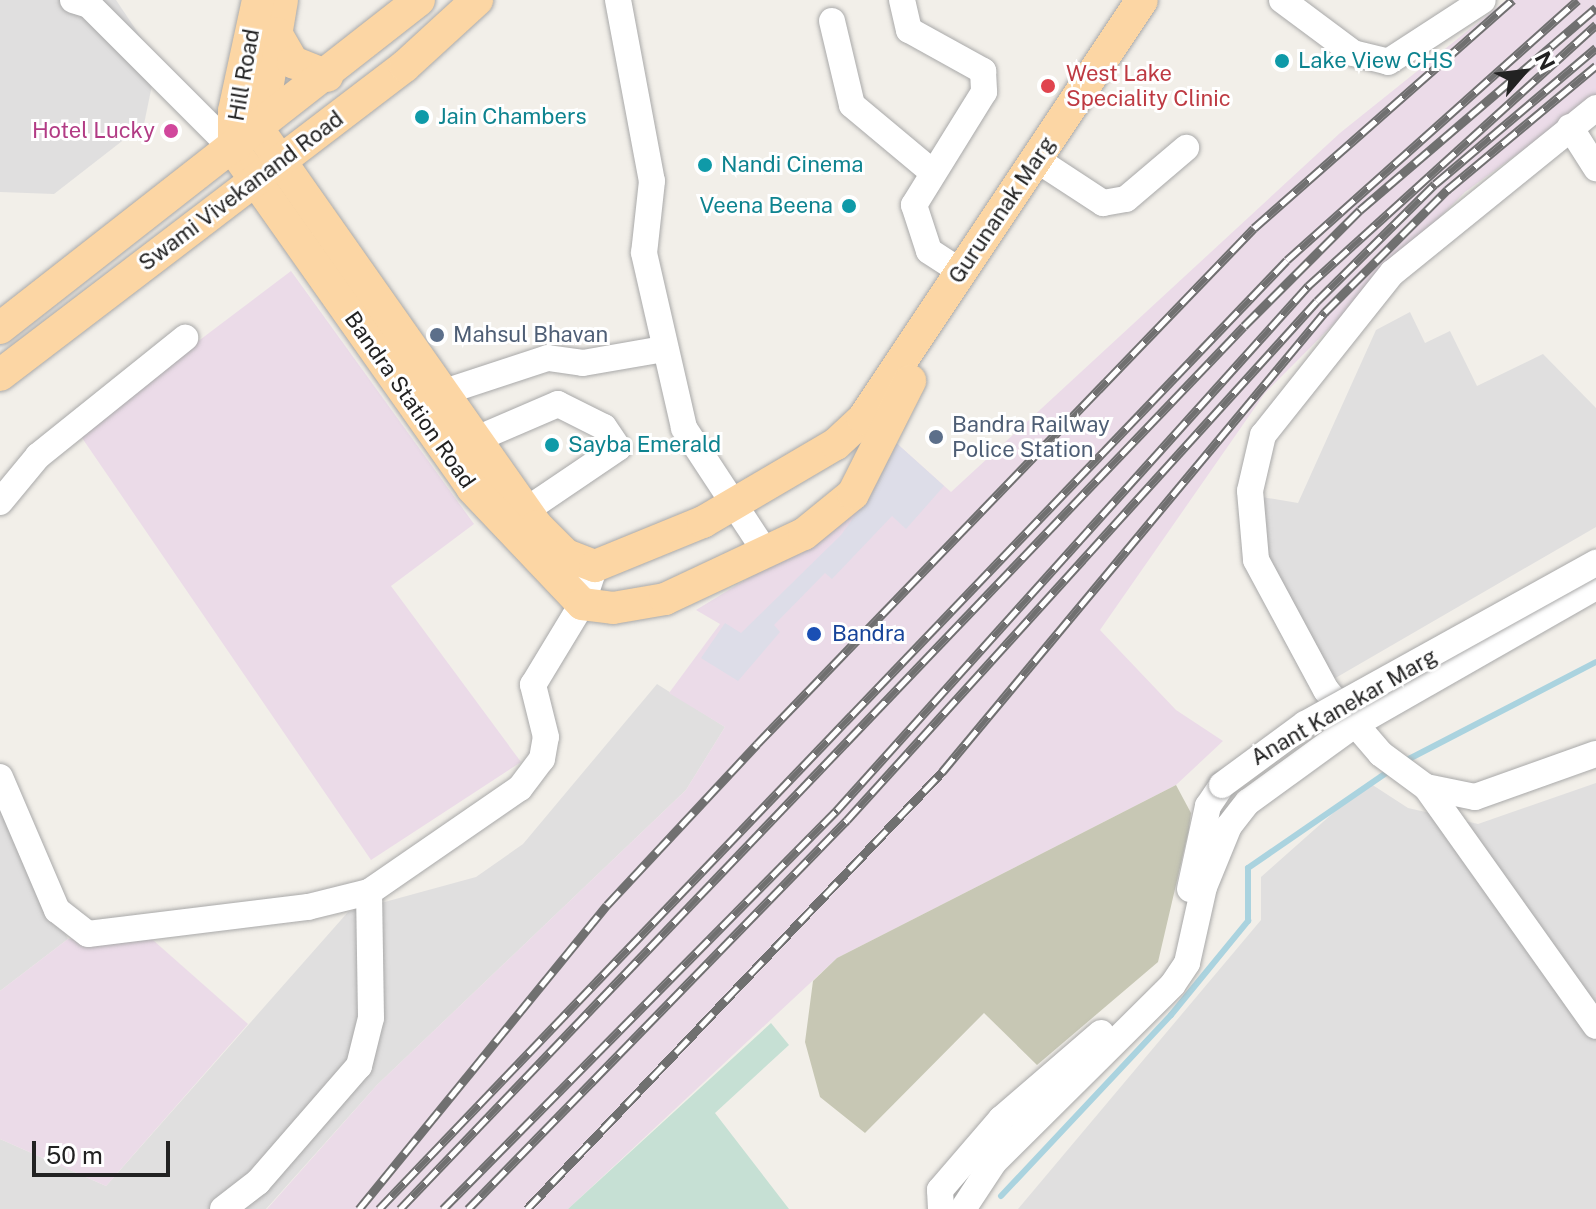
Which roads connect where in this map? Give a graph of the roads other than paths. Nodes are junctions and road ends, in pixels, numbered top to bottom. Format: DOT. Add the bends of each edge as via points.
graph roads {
  1 [pos="258,0"];
  2 [pos="282,0"];
  3 [pos="419,0"];
  4 [pos="477,0"];
  5 [pos="618,0"];
  6 [pos="902,0"];
  7 [pos="1142,0"];
  8 [pos="1156,0"];
  9 [pos="1282,0"];
  10 [pos="1483,0"];
  11 [pos="84,2"];
  12 [pos="832,21"];
  13 [pos="276,33"];
  14 [pos="327,76"];
  15 [pos="1596,108"];
  16 [pos="1570,127"];
  17 [pos="247,141"];
  18 [pos="1186,148"];
  19 [pos="1048,167"];
  20 [pos="1596,168"];
  21 [pos="267,171"];
  22 [pos="931,171"];
  23 [pos="116,240"];
  24 [pos="139,269"];
  25 [pos="961,272"];
  26 [pos="0,328"];
  27 [pos="185,338"];
  28 [pos="663,349"];
  29 [pos="0,375"];
  30 [pos="445,389"];
  31 [pos="413,404"];
  32 [pos="479,438"];
  33 [pos="0,502"];
  34 [pos="731,506"];
  35 [pos="514,517"];
  36 [pos="766,553"];
  37 [pos="1596,563"];
  38 [pos="595,566"];
  39 [pos="1596,587"];
  40 [pos="582,604"];
  41 [pos="1354,725"];
  42 [pos="1596,754"];
  43 [pos="0,777"];
  44 [pos="1426,787"];
  45 [pos="369,892"];
  46 [pos="1596,1026"];
  47 [pos="223,1209"];
  48 [pos="941,1209"];
  49 [pos="963,1209"];
  1 -- 17 [label="main road, Hill Road" via="234,111"];
  2 -- 13 [label="main road, Hill Road"];
  3 -- 14 [label="main road, Swami Vivekanand Road"];
  4 -- 21 [label="main road, Swami Vivekanand Road"];
  5 -- 28 [label="street" via="652,181 644,253"];
  6 -- 22 [label="street" via="909,30 983,71 984,92"];
  7 -- 25 [label="main road, Gurunanak Marg"];
  8 -- 19 [label="main road"];
  9 -- 10 [label="street" via="1353,53 1388,62"];
  11 -- 17 [label="street"];
  12 -- 22 [label="street" via="852,105"];
  13 -- 14 [label="main road" via="293,62"];
  13 -- 17 [label="main road, Hill Road"];
  14 -- 17 [label="main road, Swami Vivekanand Road"];
  15 -- 16 [label="street"];
  16 -- 20 [label="street"];
  16 -- 41 [label="street" via="1392,273 1263,435 1250,491 1256,560 1326,690"];
  17 -- 21 [label="main road"];
  17 -- 23 [label="main road, Swami Vivekanand Road"];
  18 -- 19 [label="street" via="1126,199 1103,203"];
  19 -- 36 [label="main road" via="913,374 853,494 804,534"];
  21 -- 24 [label="main road, Swami Vivekanand Road"];
  21 -- 30 [label="main road, Bandra Station Road"];
  21 -- 31 [label="main road, Bandra Station Road"];
  22 -- 25 [label="street" via="914,205 929,251"];
  23 -- 24 [label="main road"];
  23 -- 26 [label="main road, Swami Vivekanand Road"];
  24 -- 29 [label="main road, Swami Vivekanand Road"];
  25 -- 34 [label="main road, Gurunanak Marg" via="863,419 836,444"];
  27 -- 33 [label="street" via="38,456"];
  28 -- 30 [label="street" via="583,363 548,358"];
  28 -- 34 [label="street" via="684,428"];
  30 -- 31 [label="street"];
  30 -- 32 [label="main road, Bandra Station Road"];
  31 -- 35 [label="main road, Bandra Station Road"];
  32 -- 35 [label="main road, Bandra Station Road"];
  32 -- 35 [label="street" via="558,404 604,427 617,454"];
  34 -- 36 [label="street"];
  34 -- 38 [label="main road, Gurunanak Marg"];
  35 -- 38 [label="main road, Bandra Station Road" via="566,555"];
  35 -- 40 [label="main road, Bandra Station Road"];
  36 -- 40 [label="main road" via="665,599 613,608"];
  37 -- 48 [label="street, Anant Kanekar Marg, bridge" via="1305,724 1222,785 1205,816 1174,956 1148,990 1001,1119 940,1190"];
  38 -- 40 [label="street"];
  39 -- 41 [label="street, Anant Kanekar Marg"];
  40 -- 45 [label="street" via="533,685 546,737 542,759 520,788"];
  41 -- 44 [label="street"];
  41 -- 49 [label="street, Anant Kanekar Marg" via="1248,802 1229,826 1187,963 1173,984 994,1162"];
  42 -- 44 [label="street" via="1475,797"];
  43 -- 45 [label="street" via="57,910 88,934 308,907"];
  44 -- 46 [label="street"];
  45 -- 47 [label="street" via="371,1018 359,1066 258,1182"];
}
